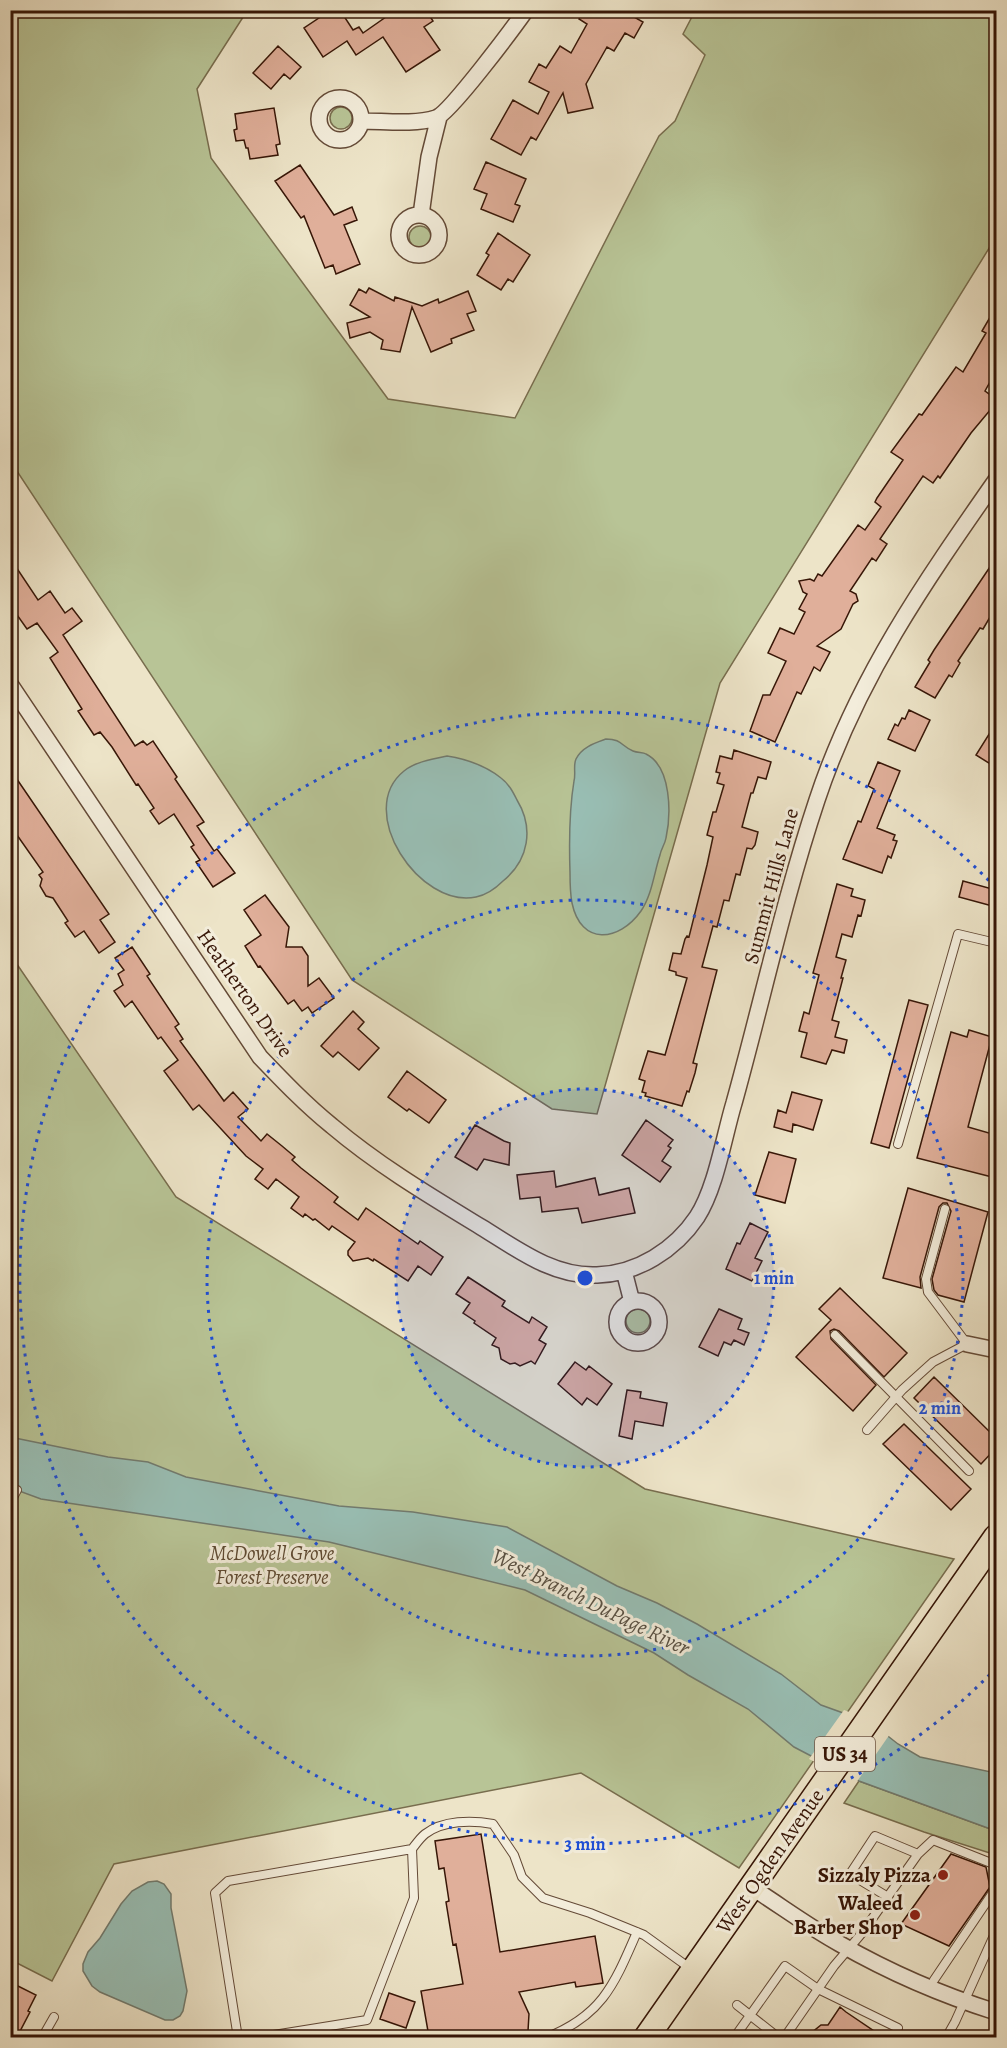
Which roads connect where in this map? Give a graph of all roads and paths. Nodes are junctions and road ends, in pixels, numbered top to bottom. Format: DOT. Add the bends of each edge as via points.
graph roads {
  1 [pos="526,10"];
  2 [pos="439,117"];
  3 [pos="362,121"];
  4 [pos="421,215"];
  5 [pos="996,480"];
  6 [pos="10,684"];
  7 [pos="996,943"];
  8 [pos="898,1144"];
  9 [pos="945,1209"];
  10 [pos="624,1271"];
  11 [pos="632,1302"];
  12 [pos="835,1335"];
  13 [pos="967,1344"];
  14 [pos="996,1350"];
  15 [pos="896,1397"];
  16 [pos="867,1430"];
  17 [pos="969,1471"];
  18 [pos="16,1490"];
  19 [pos="10,1503"];
  20 [pos="996,1537"];
  21 [pos="412,1849"];
  22 [pos="918,1854"];
  23 [pos="996,1864"];
  24 [pos="750,1887"];
  25 [pos="996,1888"];
  26 [pos="888,1897"];
  27 [pos="996,1931"];
  28 [pos="637,1932"];
  29 [pos="848,1948"];
  30 [pos="693,1970"];
  31 [pos="934,1980"];
  32 [pos="818,1989"];
  33 [pos="964,2000"];
  34 [pos="736,2005"];
  35 [pos="996,2012"];
  36 [pos="750,2016"];
  37 [pos="54,2017"];
  38 [pos="898,2028"];
  39 [pos="42,2037"];
  40 [pos="238,2037"];
  41 [pos="255,2037"];
  42 [pos="546,2037"];
  43 [pos="646,2037"];
  44 [pos="734,2037"];
  45 [pos="779,2037"];
  46 [pos="784,2037"];
  47 [pos="946,2037"];
  1 -- 2 [label="street"];
  2 -- 3 [label="street"];
  2 -- 4 [label="street"];
  5 -- 10 [label="street, Summit Hills Lane" via="906,612 850,715 831,760 801,851 705,1202 688,1229 665,1251"];
  6 -- 10 [label="street, Heatherton Drive" via="260,1057 295,1094 411,1184 539,1262 567,1272 596,1276"];
  7 -- 8 [label="lane" via="958,934"];
  9 -- 13 [label="lane" via="927,1279 928,1293"];
  10 -- 11 [label="street"];
  12 -- 15 [label="lane"];
  13 -- 14 [label="street"];
  13 -- 15 [label="lane" via="933,1362"];
  15 -- 16 [label="lane"];
  15 -- 17 [label="lane"];
  18 -- 19 [label="lane"];
  20 -- 24 [label="main road, West Ogden Avenue / US 34"];
  21 -- 28 [label="lane" via="425,1834 444,1825 475,1821 493,1824 514,1855 522,1876 543,1898"];
  21 -- 40 [label="lane" via="228,1881 214,1893"];
  21 -- 41 [label="lane" via="414,1898 367,2020"];
  22 -- 23 [label="lane" via="933,1840"];
  22 -- 26 [label="lane"];
  22 -- 26 [label="lane" via="875,1836 850,1874"];
  24 -- 29 [label="street"];
  24 -- 30 [label="main road, West Ogden Avenue / US 34"];
  25 -- 31 [label="lane"];
  26 -- 29 [label="lane"];
  27 -- 33 [label="lane"];
  28 -- 30 [label="lane"];
  28 -- 42 [label="lane" via="606,1994 595,2007 583,2019"];
  29 -- 32 [label="lane"];
  29 -- 33 [label="street" via="926,1987"];
  30 -- 43 [label="main road, West Ogden Avenue / US 34"];
  32 -- 36 [label="lane" via="785,1966"];
  32 -- 38 [label="lane"];
  32 -- 46 [label="lane"];
  33 -- 35 [label="street"];
  33 -- 47 [label="lane"];
  34 -- 36 [label="lane"];
  36 -- 44 [label="lane"];
  36 -- 45 [label="lane"];
  37 -- 39 [label="lane"];
}
